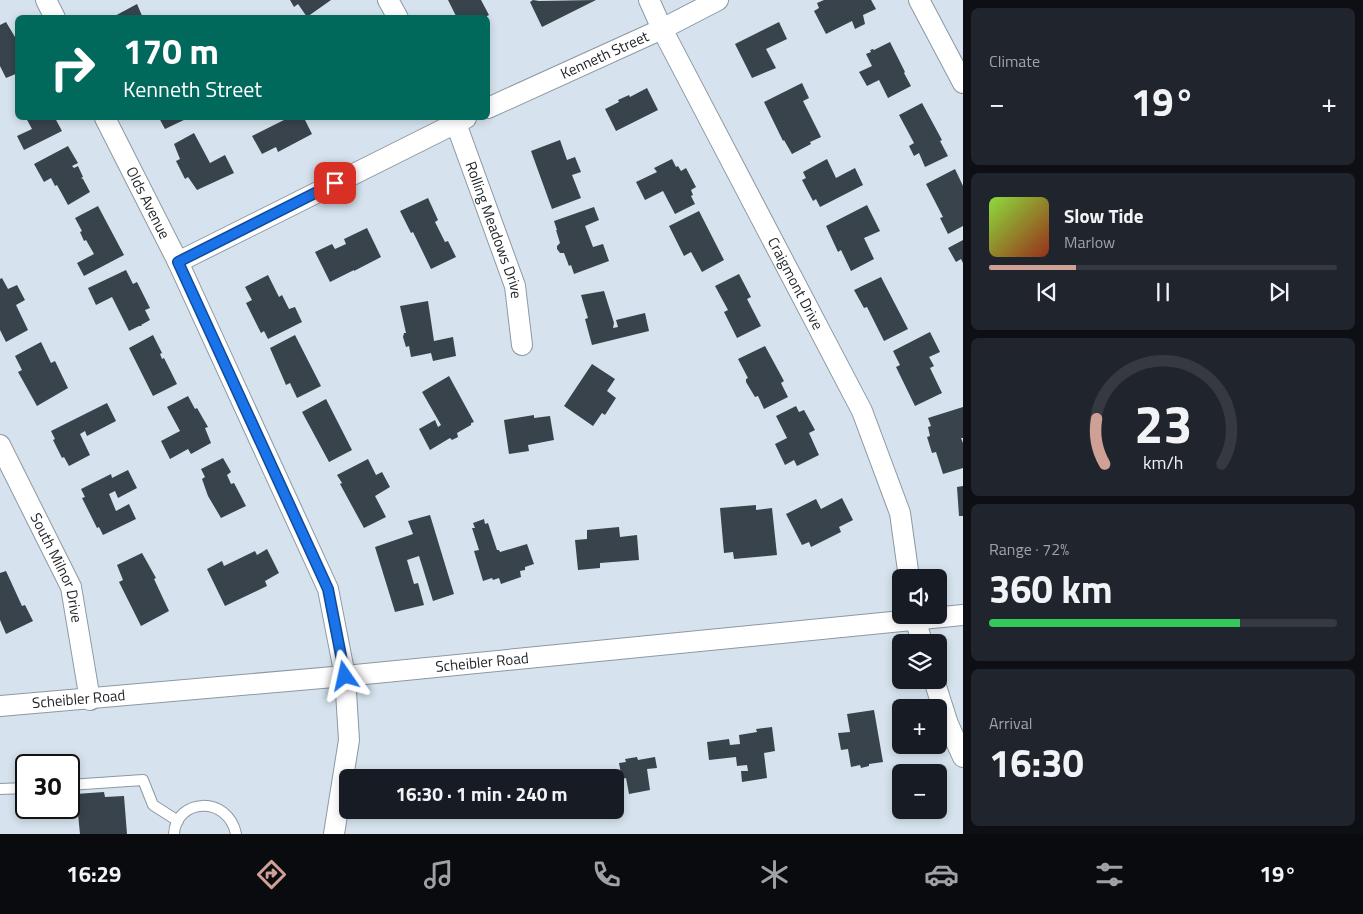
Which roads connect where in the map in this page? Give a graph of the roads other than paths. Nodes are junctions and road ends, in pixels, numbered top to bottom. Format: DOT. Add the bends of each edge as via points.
graph roads {
  1 [pos="46,0"];
  2 [pos="388,0"];
  3 [pos="649,0"];
  4 [pos="718,0"];
  5 [pos="919,0"];
  6 [pos="54,15"];
  7 [pos="396,15"];
  8 [pos="662,29"];
  9 [pos="963,83"];
  10 [pos="490,107"];
  11 [pos="106,120"];
  12 [pos="457,120"];
  13 [pos="459,120"];
  14 [pos="178,262"];
  15 [pos="522,345"];
  16 [pos="0,445"];
  17 [pos="908,569"];
  18 [pos="963,614"];
  19 [pos="947,615"];
  20 [pos="892,619"];
  21 [pos="345,676"];
  22 [pos="937,689"];
  23 [pos="90,700"];
  24 [pos="0,706"];
  25 [pos="963,757"];
  26 [pos="80,784"];
  27 [pos="15,788"];
  28 [pos="0,789"];
  29 [pos="178,821"];
  30 [pos="174,834"];
  31 [pos="236,834"];
  32 [pos="334,834"];
  1 -- 6 [label="street"];
  2 -- 7 [label="street"];
  3 -- 8 [label="street, Craigmont Drive"];
  4 -- 8 [label="street, Kenneth Street"];
  5 -- 9 [label="street"];
  8 -- 10 [label="street, Kenneth Street"];
  8 -- 17 [label="street, Craigmont Drive" via="862,411 900,513"];
  11 -- 14 [label="street, Olds Avenue"];
  12 -- 14 [label="street"];
  13 -- 15 [label="street, Rolling Meadows Drive" via="515,286"];
  14 -- 21 [label="street, Olds Avenue" via="328,589"];
  16 -- 23 [label="street, South Milnor Drive" via="71,587"];
  18 -- 19 [label="street, Scheibler Road"];
  20 -- 21 [label="street, Scheibler Road"];
  21 -- 23 [label="street, Scheibler Road"];
  21 -- 32 [label="street, Olds Avenue" via="349,740"];
  22 -- 25 [label="street"];
  23 -- 24 [label="street, Scheibler Road"];
  26 -- 29 [label="lane" via="143,780 153,805"];
  27 -- 28 [label="lane"];
  29 -- 30 [label="lane"];
  29 -- 31 [label="lane" via="192,808 212,806 229,817"];
}
